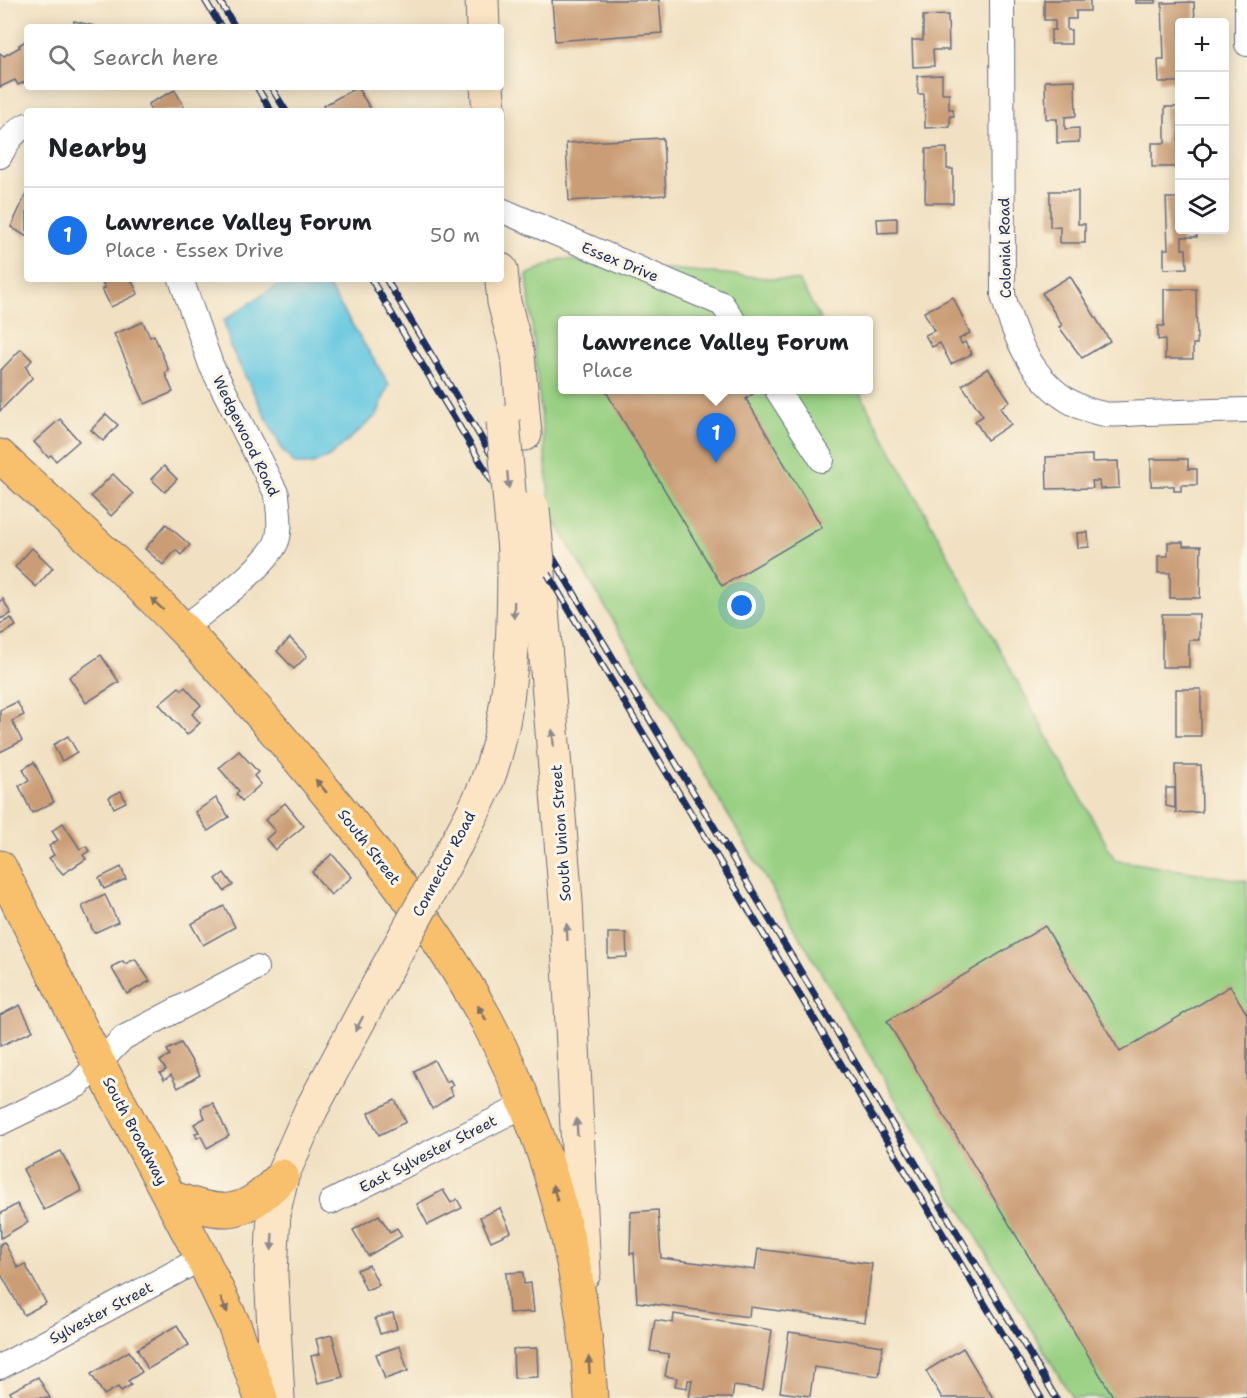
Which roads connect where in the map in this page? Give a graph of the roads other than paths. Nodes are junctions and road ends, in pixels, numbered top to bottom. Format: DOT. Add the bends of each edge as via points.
graph roads {
  1 [pos="482,0"];
  2 [pos="1002,0"];
  3 [pos="1246,0"];
  4 [pos="483,24"];
  5 [pos="1247,44"];
  6 [pos="487,90"];
  7 [pos="489,108"];
  8 [pos="24,127"];
  9 [pos="0,156"];
  10 [pos="504,211"];
  11 [pos="182,282"];
  12 [pos="502,282"];
  13 [pos="730,316"];
  14 [pos="780,394"];
  15 [pos="1247,410"];
  16 [pos="0,456"];
  17 [pos="822,460"];
  18 [pos="526,556"];
  19 [pos="183,629"];
  20 [pos="5,888"];
  21 [pos="256,968"];
  22 [pos="98,1062"];
  23 [pos="525,1106"];
  24 [pos="0,1123"];
  25 [pos="282,1176"];
  26 [pos="170,1197"];
  27 [pos="331,1202"];
  28 [pos="202,1258"];
  29 [pos="587,1332"];
  30 [pos="0,1368"];
  31 [pos="261,1398"];
  32 [pos="278,1398"];
  33 [pos="591,1398"];
  1 -- 4 [label="main road"];
  2 -- 15 [label="street, Colonial Road" via="1004,295 1010,323 1024,355 1045,383 1076,404 1105,414"];
  3 -- 5 [label="street"];
  6 -- 7 [label="main road"];
  8 -- 9 [label="street" via="5,144"];
  10 -- 13 [label="street, Essex Drive" via="722,304"];
  11 -- 19 [label="street, Wedgewood Road" via="211,364 277,495 279,516 276,544 257,566"];
  12 -- 18 [label="main road, South Union Street, bridge" via="518,355 514,428"];
  14 -- 17 [label="street"];
  19 -- 16 [label="main road, South Street, one-way"];
  18 -- 25 [label="main road, Connector Road, one-way, bridge" via="502,729 485,787 311,1110"];
  29 -- 18 [label="main road, South Union Street, one-way" via="566,902"];
  23 -- 19 [label="main road, South Street, one-way" via="486,1020 438,939 403,890 285,742"];
  20 -- 22 [label="main road, South Broadway"];
  21 -- 22 [label="street" via="123,1038"];
  22 -- 24 [label="street" via="78,1085"];
  22 -- 26 [label="main road, South Broadway"];
  23 -- 27 [label="street, East Sylvester Street"];
  29 -- 23 [label="main road, South Street, one-way" via="562,1215"];
  25 -- 26 [label="main road" via="262,1197 228,1211 212,1211"];
  25 -- 32 [label="main road, Connector Road, one-way" via="274,1211 270,1274"];
  26 -- 28 [label="main road, South Broadway"];
  28 -- 30 [label="street, Sylvester Street"];
  28 -- 31 [label="main road, South Broadway, one-way" via="235,1327"];
  33 -- 29 [label="main road, South Union Street, one-way"];
}
